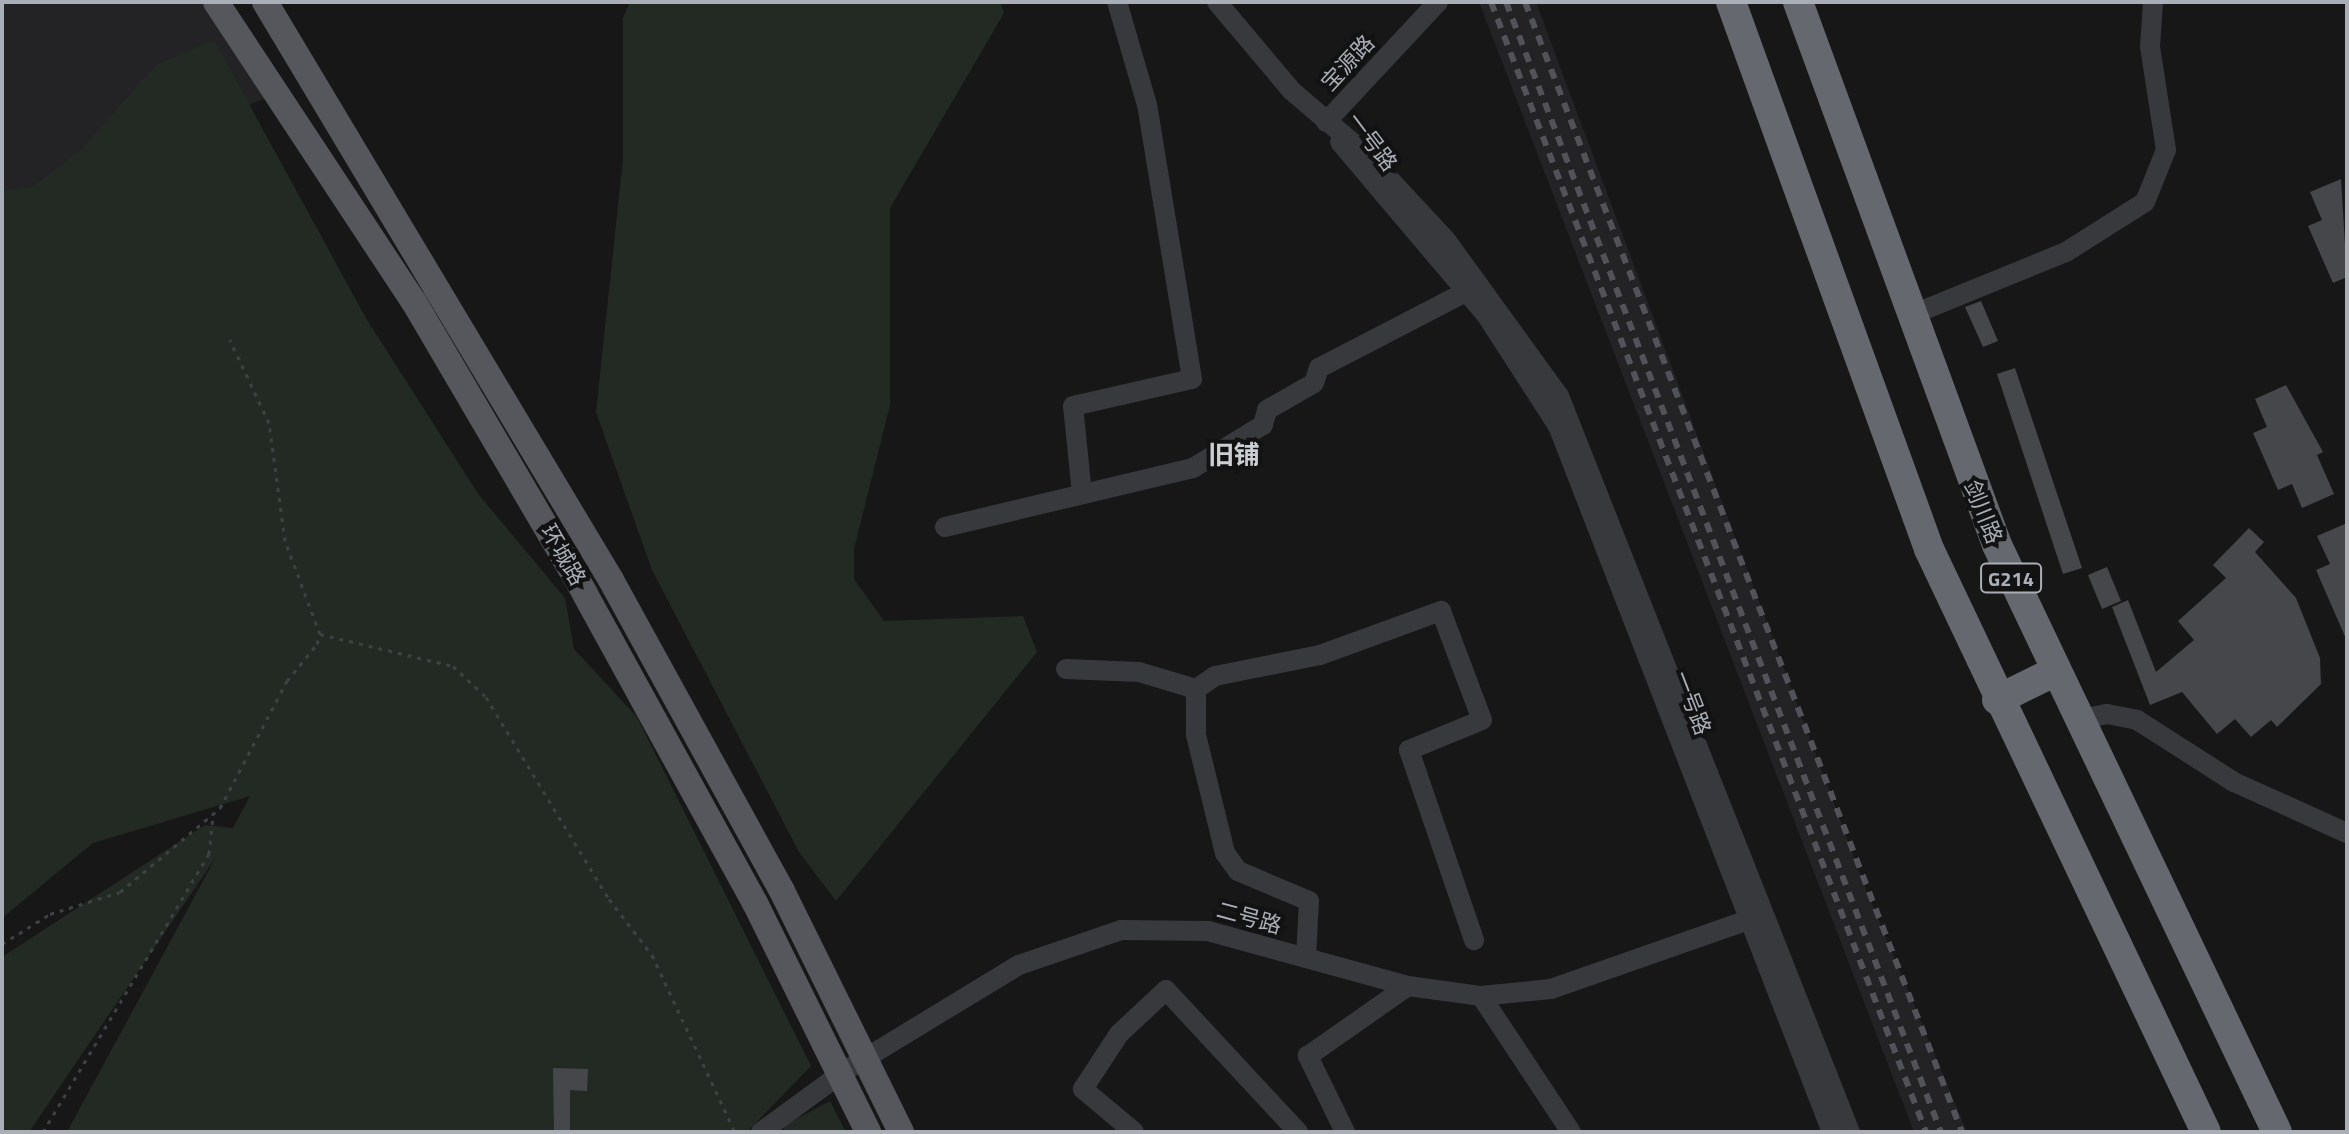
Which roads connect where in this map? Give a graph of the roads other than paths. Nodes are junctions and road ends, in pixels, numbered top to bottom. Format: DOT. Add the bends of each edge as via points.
graph roads {
  1 [pos="216,2"];
  2 [pos="265,2"];
  3 [pos="1117,2"];
  4 [pos="1217,2"];
  5 [pos="1438,2"];
  6 [pos="1731,2"];
  7 [pos="1798,2"];
  8 [pos="2153,2"];
  9 [pos="1326,122"];
  10 [pos="1475,287"];
  11 [pos="1909,316"];
  12 [pos="1082,494"];
  13 [pos="945,527"];
  14 [pos="1066,669"];
  15 [pos="2054,672"];
  16 [pos="1196,689"];
  17 [pos="1997,700"];
  18 [pos="2076,720"];
  19 [pos="2347,833"];
  20 [pos="1757,917"];
  21 [pos="1474,940"];
  22 [pos="1306,958"];
  23 [pos="1408,986"];
  24 [pos="1481,996"];
  25 [pos="871,1053"];
  26 [pos="761,1132"];
  27 [pos="868,1132"];
  28 [pos="901,1132"];
  29 [pos="916,1132"];
  30 [pos="1134,1132"];
  31 [pos="1298,1132"];
  32 [pos="1345,1132"];
  33 [pos="1571,1132"];
  34 [pos="1832,1132"];
  35 [pos="1850,1132"];
  36 [pos="2206,1132"];
  37 [pos="2277,1132"];
  1 -- 27 [label="main road, 环城路, bridge" via="439,343 585,594 755,903"];
  2 -- 28 [label="main road, 环城路, bridge" via="611,580 774,876"];
  3 -- 12 [label="street" via="1149,116 1192,379 1073,406"];
  4 -- 9 [label="street, 一号路"];
  5 -- 9 [label="street, 宝源路"];
  6 -- 17 [label="highway, G214" via="1909,500"];
  7 -- 11 [label="highway, 剑川路 / G214"];
  8 -- 11 [label="street" via="2150,47 2166,150 2145,202 2066,252"];
  9 -- 10 [label="street, 一号路" via="1367,155"];
  10 -- 12 [label="street" via="1319,368 1314,383 1267,410 1263,425 1193,468"];
  10 -- 20 [label="street, 一号路" via="1546,373 1583,441"];
  11 -- 15 [label="highway, 剑川路 / G214" via="1983,514"];
  12 -- 13 [label="street"];
  14 -- 16 [label="street" via="1139,672"];
  15 -- 17 [label="highway"];
  15 -- 18 [label="highway, 剑川路 / G214"];
  16 -- 21 [label="street" via="1215,676 1320,655 1441,611 1482,720 1409,750"];
  16 -- 22 [label="street" via="1196,735 1225,853 1238,871 1309,901"];
  17 -- 36 [label="highway, G214"];
  18 -- 19 [label="street" via="2107,714 2137,720 2234,782"];
  18 -- 37 [label="highway, 剑川路 / G214"];
  20 -- 24 [label="street, 二号路" via="1551,989"];
  20 -- 34 [label="street, 一号路"];
  20 -- 35 [label="street, 一号路"];
  22 -- 23 [label="street, 二号路"];
  22 -- 25 [label="street, 二号路" via="1184,927 1085,938 1019,965"];
  23 -- 24 [label="street, 二号路"];
  23 -- 32 [label="street" via="1308,1056"];
  24 -- 33 [label="street"];
  25 -- 26 [label="street, 二号路"];
  25 -- 29 [label="street"];
  30 -- 31 [label="street" via="1083,1089 1119,1034 1166,990"];
}
